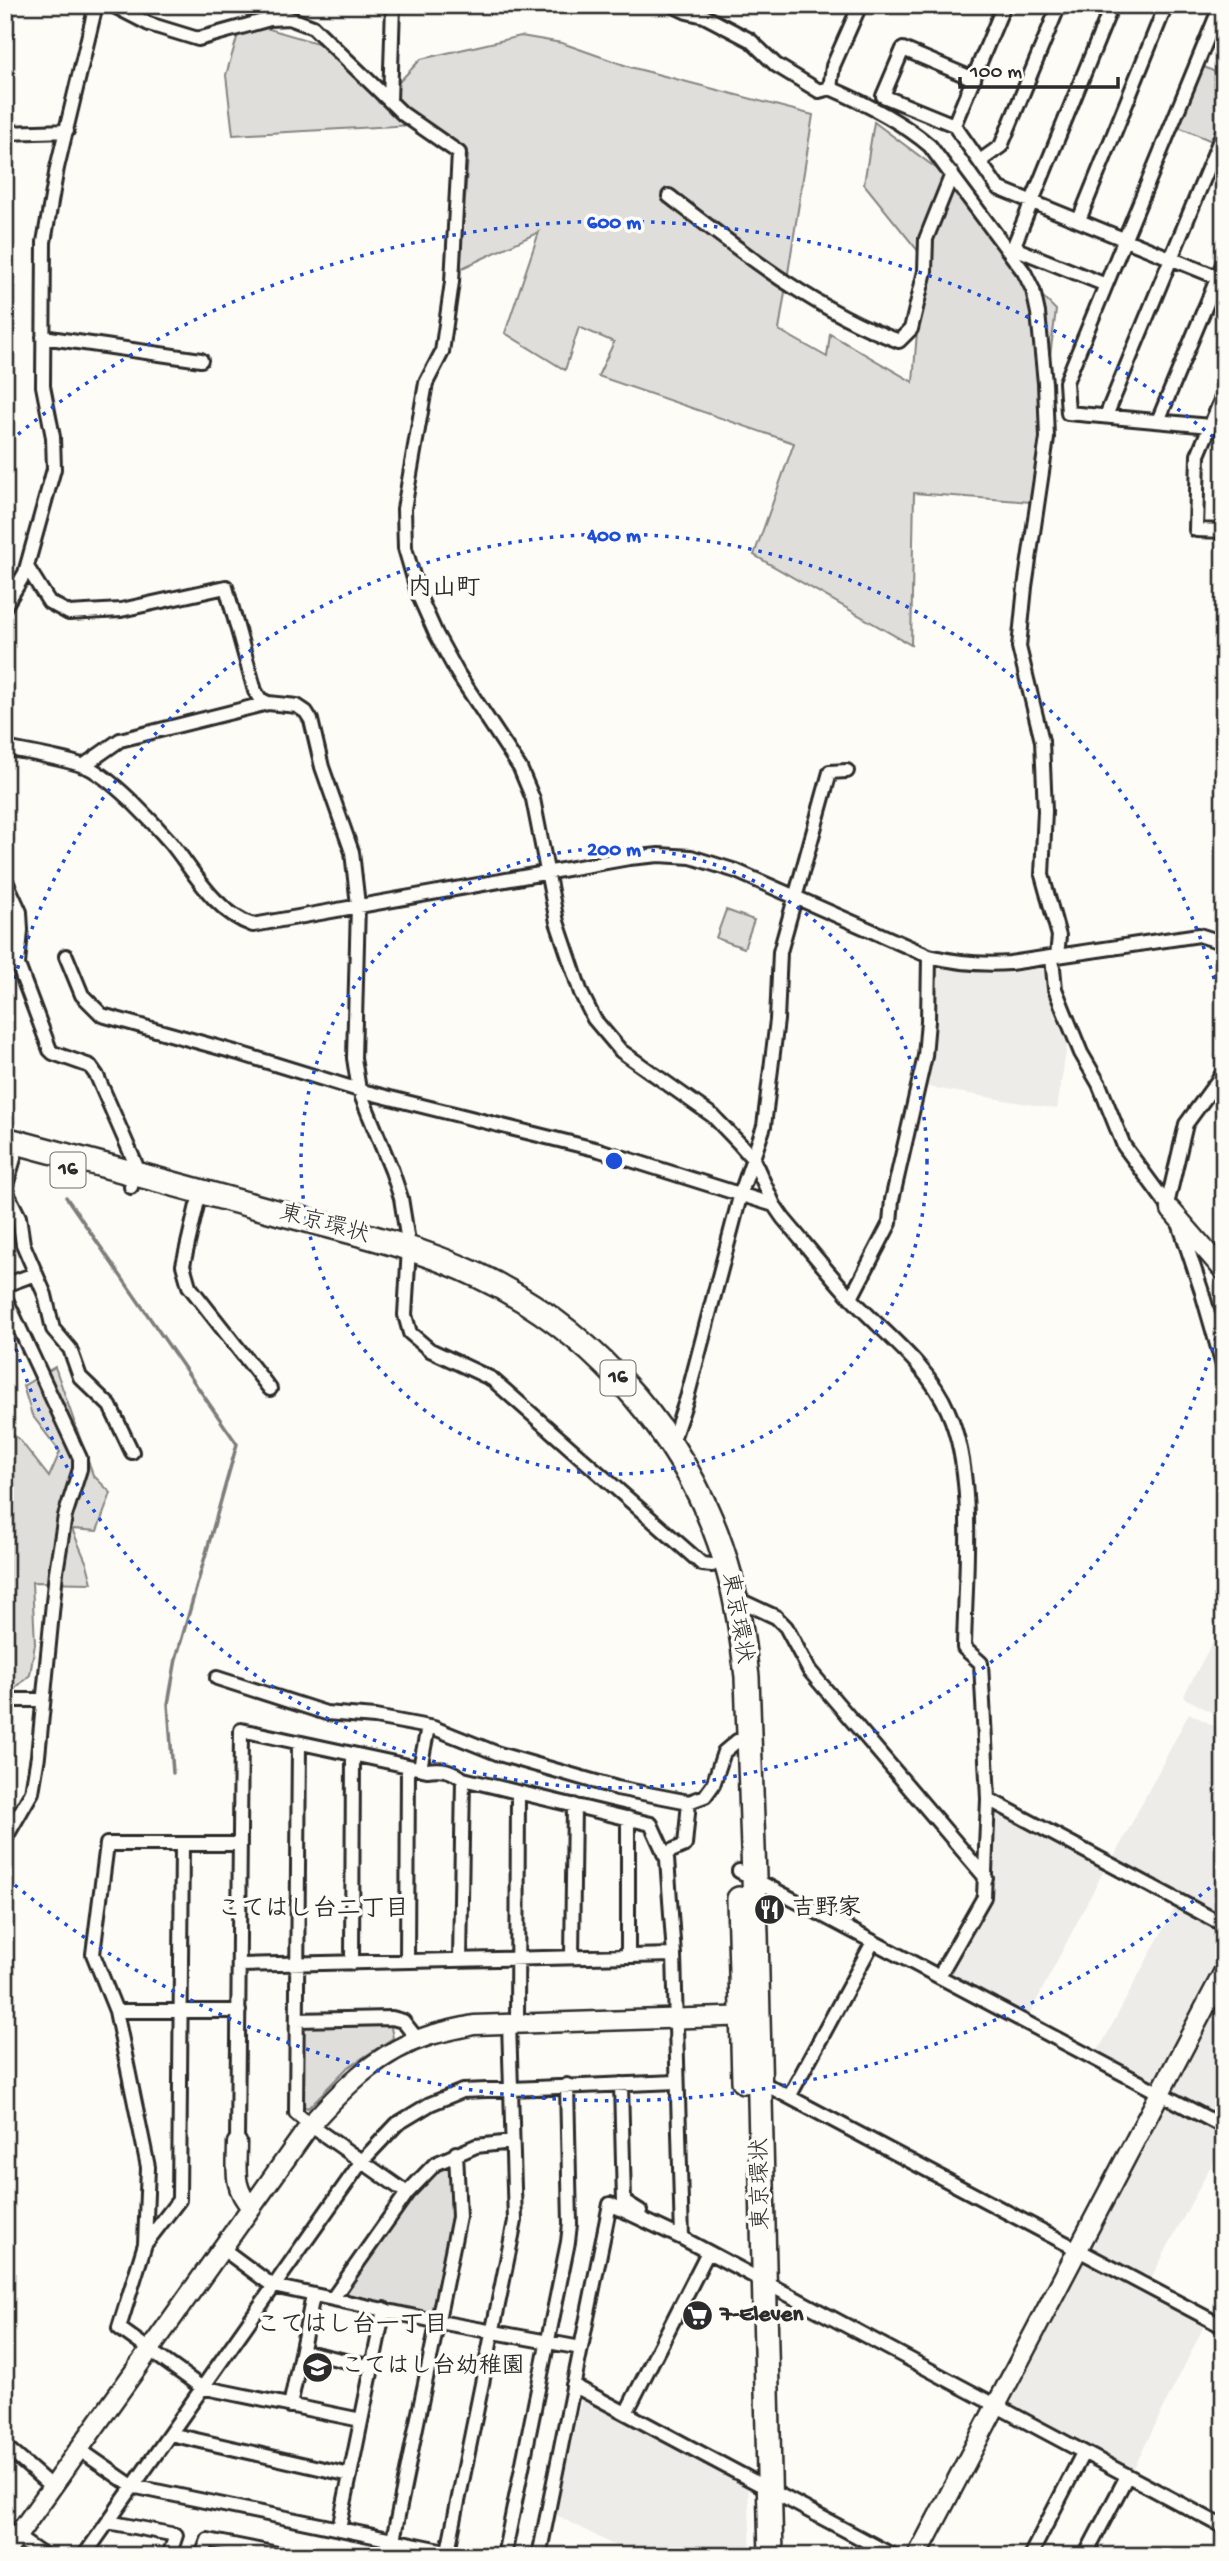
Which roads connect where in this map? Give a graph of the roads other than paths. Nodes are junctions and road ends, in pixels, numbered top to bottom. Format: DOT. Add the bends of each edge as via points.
graph roads {
  1 [pos="96,5"];
  2 [pos="112,5"];
  3 [pos="393,5"];
  4 [pos="673,5"];
  5 [pos="860,5"];
  6 [pos="1004,5"];
  7 [pos="1059,5"];
  8 [pos="1112,5"];
  9 [pos="1166,5"];
  10 [pos="1221,5"];
  11 [pos="974,79"];
  12 [pos="831,88"];
  13 [pos="390,101"];
  14 [pos="954,125"];
  15 [pos="1224,130"];
  16 [pos="67,131"];
  17 [pos="5,132"];
  18 [pos="979,161"];
  19 [pos="952,174"];
  20 [pos="669,196"];
  21 [pos="1032,201"];
  22 [pos="1079,220"];
  23 [pos="1125,239"];
  24 [pos="1171,258"];
  25 [pos="1224,262"];
  26 [pos="1221,278"];
  27 [pos="1106,285"];
  28 [pos="43,337"];
  29 [pos="201,360"];
  30 [pos="1224,393"];
  31 [pos="1106,416"];
  32 [pos="1158,421"];
  33 [pos="1210,426"];
  34 [pos="1224,531"];
  35 [pos="27,567"];
  36 [pos="5,606"];
  37 [pos="268,703"];
  38 [pos="5,748"];
  39 [pos="83,766"];
  40 [pos="847,771"];
  41 [pos="547,872"];
  42 [pos="5,879"];
  43 [pos="796,899"];
  44 [pos="358,905"];
  45 [pos="1224,943"];
  46 [pos="66,956"];
  47 [pos="929,956"];
  48 [pos="1054,957"];
  49 [pos="1224,1072"];
  50 [pos="359,1090"];
  51 [pos="9,1149"];
  52 [pos="753,1158"];
  53 [pos="133,1180"];
  54 [pos="741,1194"];
  55 [pos="197,1205"];
  56 [pos="774,1205"];
  57 [pos="1172,1210"];
  58 [pos="409,1256"];
  59 [pos="1224,1270"];
  60 [pos="35,1274"];
  61 [pos="5,1285"];
  62 [pos="5,1297"];
  63 [pos="851,1298"];
  64 [pos="1224,1369"];
  65 [pos="270,1389"];
  66 [pos="671,1445"];
  67 [pos="132,1452"];
  68 [pos="712,1565"];
  69 [pos="734,1598"];
  70 [pos="217,1678"];
  71 [pos="11,1700"];
  72 [pos="43,1700"];
  73 [pos="428,1727"];
  74 [pos="737,1741"];
  75 [pos="299,1743"];
  76 [pos="353,1755"];
  77 [pos="414,1767"];
  78 [pos="463,1779"];
  79 [pos="518,1792"];
  80 [pos="988,1799"];
  81 [pos="690,1801"];
  82 [pos="574,1805"];
  83 [pos="628,1818"];
  84 [pos="5,1839"];
  85 [pos="182,1844"];
  86 [pos="240,1844"];
  87 [pos="664,1854"];
  88 [pos="746,1875"];
  89 [pos="986,1878"];
  90 [pos="1224,1925"];
  91 [pos="873,1942"];
  92 [pos="628,1955"];
  93 [pos="674,1955"];
  94 [pos="572,1956"];
  95 [pos="517,1958"];
  96 [pos="460,1960"];
  97 [pos="407,1961"];
  98 [pos="352,1963"];
  99 [pos="239,1965"];
  100 [pos="297,1965"];
  101 [pos="1224,1971"];
  102 [pos="939,1976"];
  103 [pos="181,2010"];
  104 [pos="116,2011"];
  105 [pos="239,2011"];
  106 [pos="750,2017"];
  107 [pos="675,2019"];
  108 [pos="297,2020"];
  109 [pos="513,2023"];
  110 [pos="418,2040"];
  111 [pos="760,2081"];
  112 [pos="676,2082"];
  113 [pos="621,2084"];
  114 [pos="566,2085"];
  115 [pos="511,2087"];
  116 [pos="1159,2093"];
  117 [pos="789,2097"];
  118 [pos="310,2125"];
  119 [pos="1224,2127"];
  120 [pos="512,2142"];
  121 [pos="237,2143"];
  122 [pos="456,2153"];
  123 [pos="362,2161"];
  124 [pos="407,2193"];
  125 [pos="251,2207"];
  126 [pos="645,2221"];
  127 [pos="682,2238"];
  128 [pos="145,2244"];
  129 [pos="223,2249"];
  130 [pos="1077,2251"];
  131 [pos="708,2252"];
  132 [pos="757,2278"];
  133 [pos="273,2286"];
  134 [pos="313,2296"];
  135 [pos="333,2298"];
  136 [pos="384,2309"];
  137 [pos="439,2322"];
  138 [pos="1224,2327"];
  139 [pos="493,2332"];
  140 [pos="547,2342"];
  141 [pos="581,2348"];
  142 [pos="149,2350"];
  143 [pos="302,2351"];
  144 [pos="372,2367"];
  145 [pos="573,2385"];
  146 [pos="201,2387"];
  147 [pos="290,2406"];
  148 [pos="995,2407"];
  149 [pos="626,2413"];
  150 [pos="361,2420"];
  151 [pos="170,2434"];
  152 [pos="5,2446"];
  153 [pos="80,2450"];
  154 [pos="1083,2453"];
  155 [pos="350,2475"];
  156 [pos="1127,2476"];
  157 [pos="762,2484"];
  158 [pos="132,2486"];
  159 [pos="53,2488"];
  160 [pos="108,2522"];
  161 [pos="1224,2527"];
  162 [pos="339,2529"];
  163 [pos="393,2540"];
  164 [pos="9,2546"];
  165 [pos="449,2551"];
  166 [pos="44,2556"];
  167 [pos="84,2556"];
  168 [pos="169,2556"];
  169 [pos="202,2556"];
  170 [pos="288,2556"];
  171 [pos="470,2556"];
  172 [pos="504,2556"];
  173 [pos="539,2556"];
  174 [pos="758,2556"];
  175 [pos="771,2556"];
  176 [pos="894,2556"];
  177 [pos="916,2556"];
  178 [pos="1030,2556"];
  179 [pos="1085,2556"];
  1 -- 16 [label="street"];
  2 -- 13 [label="street" via="128,16 198,39 289,18 313,27"];
  3 -- 13 [label="street"];
  4 -- 12 [label="street" via="750,40 776,65 819,91"];
  5 -- 12 [label="street" via="832,66"];
  6 -- 11 [label="street"];
  7 -- 18 [label="street" via="1001,146"];
  8 -- 21 [label="street"];
  9 -- 22 [label="street"];
  10 -- 23 [label="street"];
  11 -- 14 [label="street"];
  11 -- 14 [label="street" via="903,49 883,96"];
  12 -- 19 [label="street" via="915,133"];
  13 -- 41 [label="street" via="459,153 452,282 442,352 426,383 404,509 405,548 436,634 520,768 533,799"];
  14 -- 18 [label="street"];
  15 -- 24 [label="street"];
  16 -- 17 [label="street"];
  16 -- 28 [label="street" via="44,242"];
  18 -- 21 [label="street" via="998,188"];
  19 -- 20 [label="street" via="926,239 925,271 911,329 899,341 868,330 797,288"];
  19 -- 48 [label="street" via="1024,272 1038,313 1047,438 1019,647 1042,741 1042,875 1059,936"];
  21 -- 22 [label="street"];
  21 -- 27 [label="street" via="1015,243 1018,250"];
  22 -- 23 [label="street"];
  23 -- 24 [label="street"];
  23 -- 27 [label="street"];
  24 -- 26 [label="street"];
  24 -- 31 [label="street"];
  25 -- 26 [label="street"];
  26 -- 32 [label="street"];
  27 -- 31 [label="street" via="1066,382 1068,413"];
  28 -- 29 [label="street"];
  28 -- 35 [label="street" via="43,386 54,469"];
  30 -- 33 [label="street"];
  31 -- 32 [label="street"];
  32 -- 33 [label="street"];
  33 -- 34 [label="street" via="1198,456 1196,530"];
  35 -- 36 [label="street"];
  35 -- 37 [label="street" via="49,602 69,614 121,610 226,587 255,691"];
  37 -- 39 [label="street" via="120,740"];
  37 -- 44 [label="street" via="297,706 311,720 352,852"];
  38 -- 39 [label="street"];
  39 -- 44 [label="street" via="125,796 170,842 219,905 239,920 253,925"];
  40 -- 43 [label="street" via="830,772"];
  41 -- 43 [label="street" via="629,858 691,857"];
  41 -- 44 [label="street"];
  41 -- 52 [label="street" via="557,922 594,1019 621,1051 713,1116"];
  42 -- 53 [label="street" via="19,912 18,965 50,1050 90,1066 97,1076 136,1165"];
  43 -- 47 [label="street"];
  43 -- 52 [label="street" via="780,952 764,1126"];
  44 -- 50 [label="street" via="353,1039"];
  45 -- 48 [label="street" via="1199,936"];
  46 -- 50 [label="street" via="82,995 102,1015"];
  47 -- 48 [label="street" via="983,965"];
  47 -- 63 [label="street" via="925,1056 890,1223"];
  48 -- 57 [label="street" via="1055,989 1124,1146"];
  49 -- 57 [label="street" via="1186,1124"];
  50 -- 54 [label="street" via="599,1150"];
  50 -- 58 [label="street" via="401,1198"];
  51 -- 53 [label="highway, 東京環状 / 16"];
  51 -- 60 [label="street" via="5,1189 19,1217"];
  52 -- 54 [label="street"];
  52 -- 56 [label="street"];
  53 -- 55 [label="highway, 東京環状 / 16"];
  53 -- 58 [label="highway, 東京環状 / 16"];
  54 -- 56 [label="street"];
  54 -- 66 [label="street"];
  55 -- 58 [label="highway, 東京環状 / 16"];
  55 -- 65 [label="street" via="183,1265 189,1286"];
  56 -- 63 [label="street"];
  57 -- 59 [label="street"];
  57 -- 64 [label="street"];
  58 -- 66 [label="highway, 東京環状 / 16" via="477,1274 548,1316 630,1391"];
  58 -- 68 [label="highway, 東京環状 / 16" via="506,1304 587,1366 619,1399 676,1477"];
  58 -- 68 [label="street" via="405,1315 416,1341 492,1379 702,1564"];
  60 -- 61 [label="street"];
  60 -- 67 [label="street" via="53,1329 70,1349 77,1373 110,1406"];
  62 -- 72 [label="street" via="80,1458 56,1572"];
  63 -- 80 [label="street" via="916,1364 948,1411 957,1437 967,1503 964,1648 981,1663"];
  66 -- 69 [label="highway, 東京環状 / 16" via="707,1514"];
  68 -- 74 [label="highway, 東京環状 / 16" via="733,1671"];
  69 -- 88 [label="highway, 東京環状 / 16" via="747,1677"];
  69 -- 89 [label="street" via="776,1617 786,1628 809,1670"];
  70 -- 73 [label="street" via="326,1713"];
  71 -- 72 [label="street"];
  72 -- 84 [label="street" via="32,1792"];
  73 -- 77 [label="street"];
  73 -- 81 [label="street" via="499,1754 617,1788"];
  74 -- 81 [label="street" via="724,1752 705,1796"];
  74 -- 88 [label="highway, 東京環状 / 16"];
  75 -- 76 [label="street"];
  75 -- 86 [label="street" via="241,1730"];
  75 -- 100 [label="street"];
  76 -- 77 [label="street"];
  76 -- 98 [label="street"];
  77 -- 78 [label="street" via="441,1768"];
  77 -- 97 [label="street"];
  78 -- 79 [label="street"];
  78 -- 96 [label="street"];
  79 -- 82 [label="street"];
  79 -- 95 [label="street"];
  80 -- 89 [label="street"];
  80 -- 90 [label="street"];
  81 -- 87 [label="street" via="685,1845"];
  82 -- 83 [label="street"];
  82 -- 94 [label="street"];
  83 -- 87 [label="street" via="652,1824"];
  83 -- 92 [label="street"];
  85 -- 86 [label="street"];
  85 -- 103 [label="street"];
  85 -- 104 [label="street" via="107,1844 93,1954"];
  86 -- 99 [label="street"];
  87 -- 93 [label="street"];
  88 -- 91 [label="street"];
  88 -- 106 [label="highway, 東京環状 / 16"];
  89 -- 102 [label="street" via="984,1897"];
  91 -- 102 [label="street"];
  91 -- 117 [label="street"];
  92 -- 93 [label="street"];
  92 -- 94 [label="street"];
  93 -- 107 [label="street"];
  94 -- 95 [label="street"];
  95 -- 96 [label="street"];
  95 -- 109 [label="street"];
  96 -- 97 [label="street"];
  97 -- 98 [label="street"];
  98 -- 100 [label="street"];
  99 -- 100 [label="street"];
  99 -- 105 [label="street"];
  100 -- 108 [label="street"];
  101 -- 116 [label="street"];
  102 -- 116 [label="street"];
  103 -- 104 [label="street"];
  103 -- 105 [label="street"];
  103 -- 128 [label="street" via="179,2200"];
  104 -- 128 [label="street" via="148,2167"];
  105 -- 121 [label="street"];
  106 -- 107 [label="street"];
  106 -- 111 [label="highway, 東京環状 / 16"];
  106 -- 132 [label="highway, 東京環状 / 16"];
  107 -- 109 [label="street"];
  107 -- 112 [label="street"];
  108 -- 110 [label="street" via="392,2018 403,2021"];
  108 -- 118 [label="street" via="296,2113"];
  109 -- 110 [label="street" via="474,2025"];
  109 -- 115 [label="street"];
  110 -- 118 [label="street" via="366,2068"];
  111 -- 117 [label="street"];
  111 -- 132 [label="highway, 東京環状 / 16"];
  112 -- 113 [label="street"];
  112 -- 127 [label="street"];
  113 -- 114 [label="street"];
  113 -- 126 [label="street" via="624,2201 640,2211"];
  114 -- 115 [label="street"];
  114 -- 140 [label="street" via="570,2224"];
  115 -- 120 [label="street"];
  115 -- 123 [label="street" via="462,2091 430,2104 397,2124"];
  116 -- 119 [label="street"];
  116 -- 130 [label="street"];
  117 -- 130 [label="street"];
  118 -- 123 [label="street"];
  118 -- 125 [label="street"];
  120 -- 122 [label="street"];
  120 -- 139 [label="street" via="515,2221"];
  121 -- 125 [label="street" via="237,2185"];
  122 -- 124 [label="street" via="435,2164"];
  122 -- 137 [label="street" via="459,2217"];
  123 -- 124 [label="street"];
  123 -- 133 [label="street"];
  124 -- 135 [label="street"];
  125 -- 129 [label="street"];
  126 -- 127 [label="street"];
  126 -- 141 [label="street" via="610,2204"];
  127 -- 131 [label="street"];
  128 -- 142 [label="street" via="119,2328"];
  129 -- 133 [label="street"];
  129 -- 142 [label="street"];
  130 -- 138 [label="street"];
  130 -- 148 [label="street"];
  131 -- 132 [label="street"];
  131 -- 149 [label="street"];
  132 -- 148 [label="street"];
  132 -- 157 [label="highway, 東京環状 / 16"];
  133 -- 134 [label="street"];
  133 -- 146 [label="street"];
  134 -- 135 [label="street"];
  134 -- 143 [label="street"];
  135 -- 136 [label="street"];
  136 -- 137 [label="street"];
  136 -- 144 [label="street"];
  137 -- 139 [label="street"];
  137 -- 163 [label="street"];
  139 -- 140 [label="street"];
  139 -- 165 [label="street"];
  140 -- 141 [label="street"];
  140 -- 172 [label="street"];
  141 -- 145 [label="street"];
  142 -- 146 [label="street"];
  142 -- 153 [label="street"];
  143 -- 144 [label="street"];
  143 -- 147 [label="street"];
  144 -- 150 [label="street"];
  145 -- 149 [label="street"];
  145 -- 173 [label="street"];
  146 -- 147 [label="street"];
  146 -- 151 [label="street"];
  147 -- 150 [label="street"];
  148 -- 154 [label="street"];
  148 -- 177 [label="street"];
  149 -- 157 [label="street"];
  150 -- 155 [label="street"];
  151 -- 155 [label="street"];
  151 -- 158 [label="street"];
  152 -- 159 [label="street"];
  153 -- 158 [label="street"];
  153 -- 159 [label="street"];
  154 -- 156 [label="street"];
  154 -- 178 [label="street"];
  155 -- 162 [label="street"];
  156 -- 161 [label="street"];
  156 -- 179 [label="street"];
  157 -- 174 [label="highway, 東京環状 / 16"];
  157 -- 175 [label="highway, 東京環状 / 16"];
  157 -- 176 [label="street"];
  158 -- 160 [label="street"];
  158 -- 162 [label="street"];
  159 -- 164 [label="street"];
  160 -- 167 [label="street"];
  160 -- 168 [label="street" via="176,2535"];
  162 -- 163 [label="street"];
  163 -- 165 [label="street"];
  164 -- 166 [label="street"];
  165 -- 171 [label="street"];
  169 -- 170 [label="street" via="208,2540"];
}
